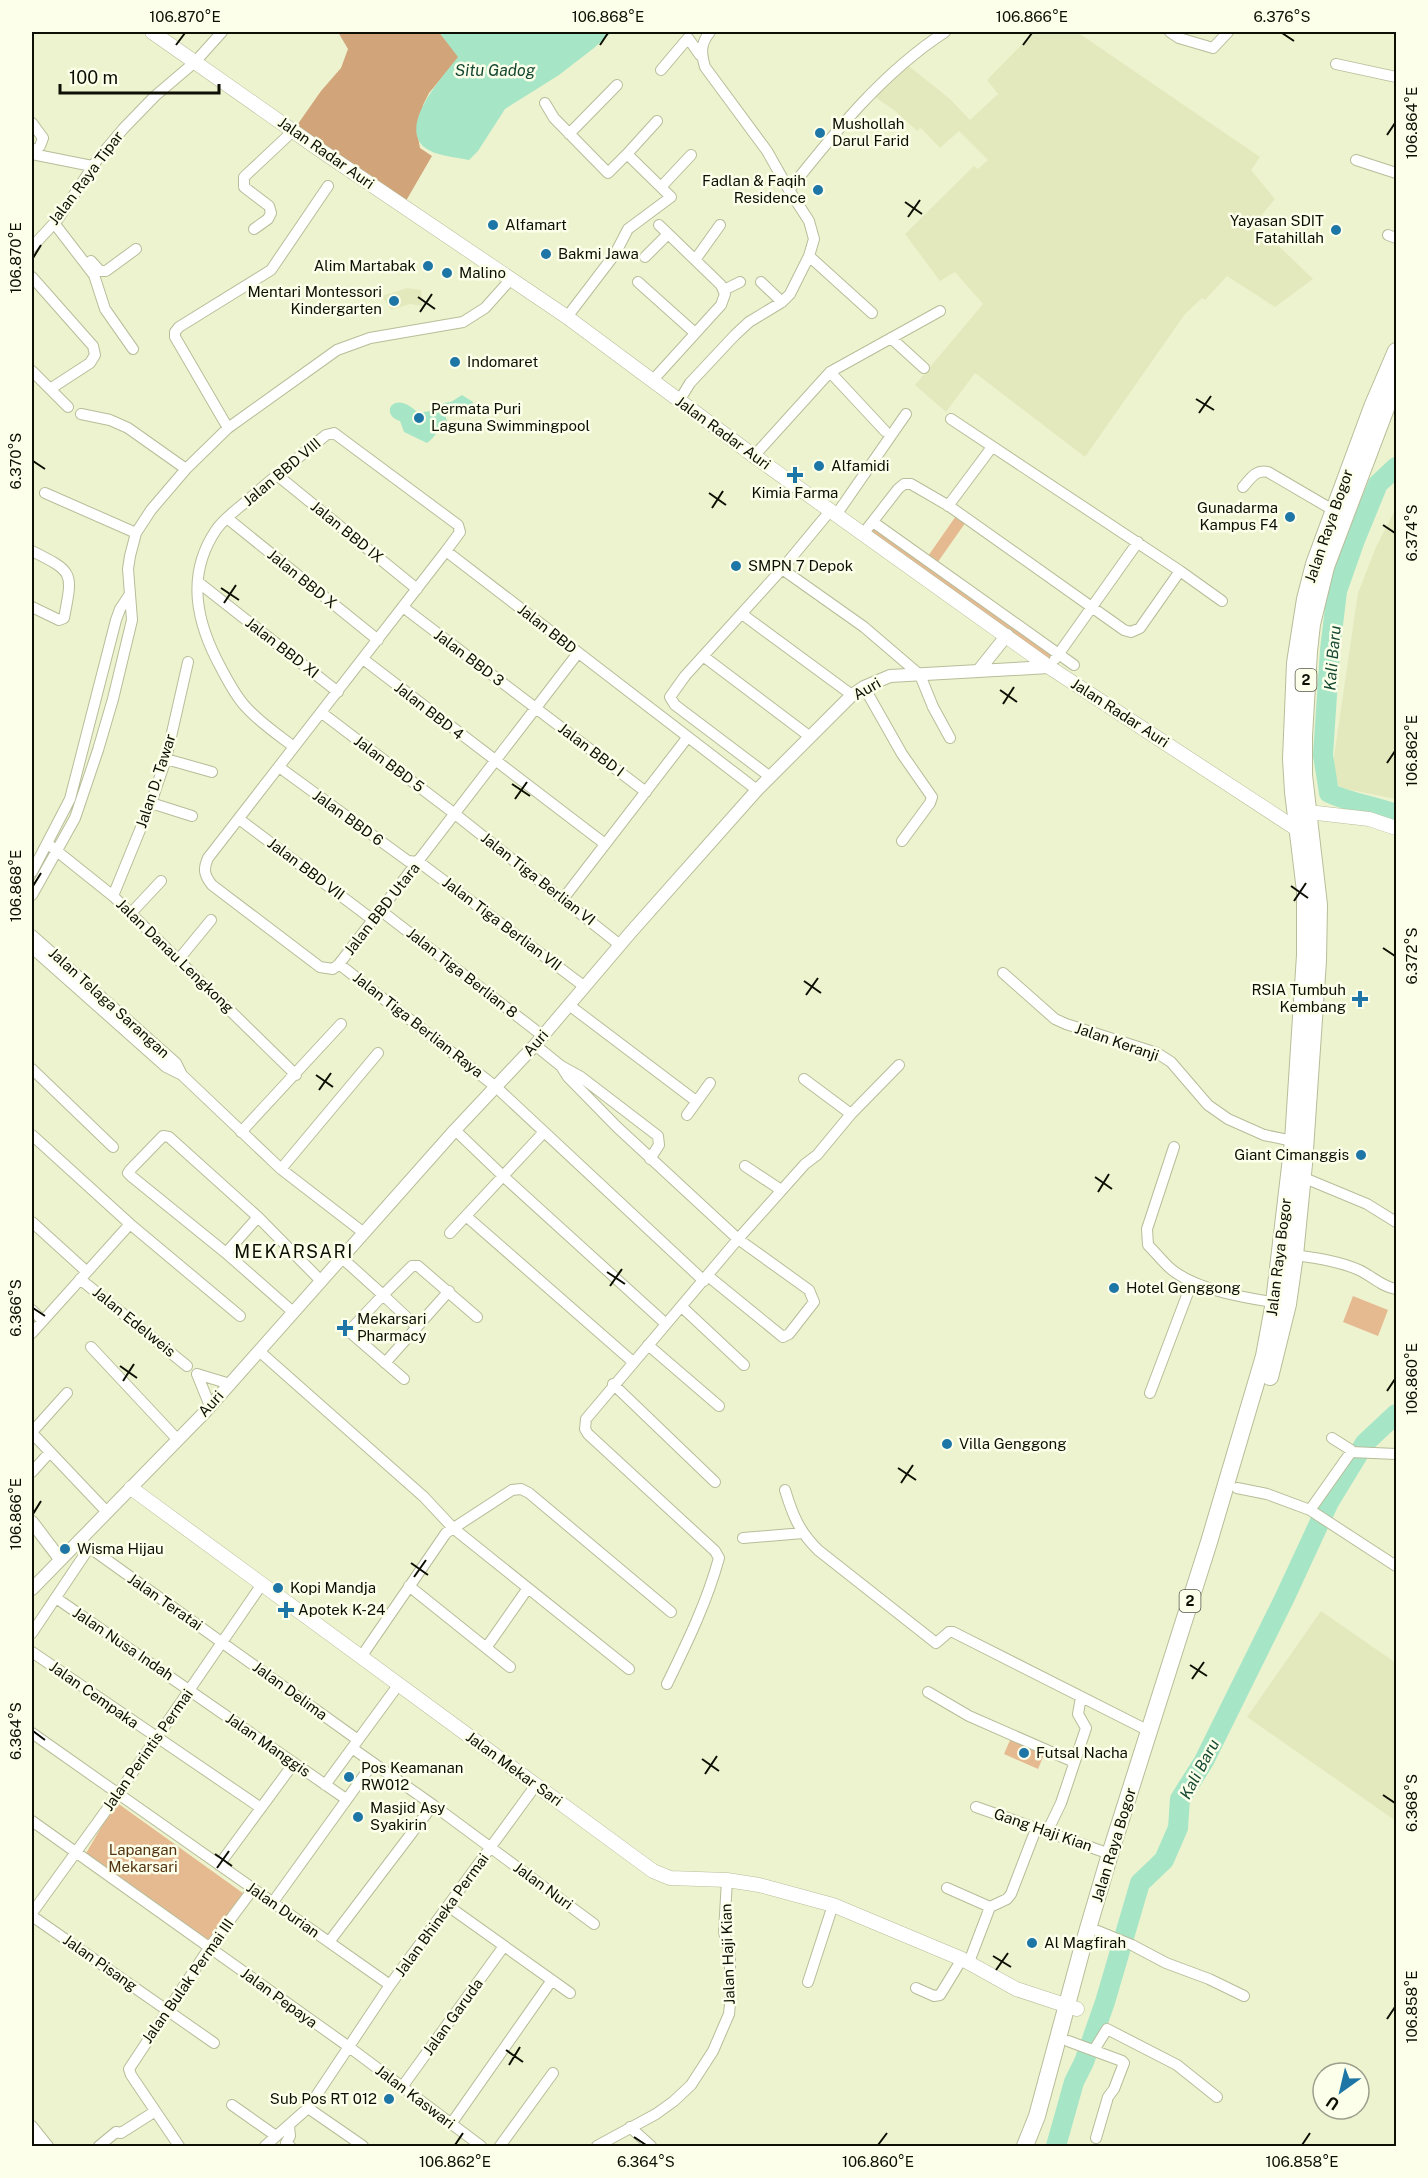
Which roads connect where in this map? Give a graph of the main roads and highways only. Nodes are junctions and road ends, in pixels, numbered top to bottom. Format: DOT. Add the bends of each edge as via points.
graph roads {
  1 [pos="152,32"];
  2 [pos="1396,351"];
  3 [pos="1396,382"];
  4 [pos="1378,410"];
  5 [pos="1308,812"];
  6 [pos="1396,828"];
  7 [pos="1298,830"];
  8 [pos="1308,1005"];
  9 [pos="1281,1303"];
  10 [pos="130,1488"];
  11 [pos="1087,1950"];
  12 [pos="1072,2007"];
  13 [pos="1025,2146"];
  14 [pos="1035,2146"];
  1 -- 7 [label="main road, Jalan Radar Auri" via="567,317 1049,667"];
  2 -- 4 [label="highway, Jalan Raya Bogor / 2"];
  3 -- 4 [label="highway, Jalan Raya Bogor / 2"];
  4 -- 5 [label="highway, Jalan Raya Bogor / 2" via="1326,567 1312,624 1304,736"];
  4 -- 7 [label="highway, Jalan Raya Bogor / 2" via="1333,510 1310,580 1295,663 1291,759"];
  5 -- 6 [label="main road" via="1369,819"];
  5 -- 8 [label="highway, Jalan Raya Bogor / 2" via="1319,905"];
  7 -- 8 [label="highway, Jalan Raya Bogor / 2" via="1305,891"];
  8 -- 9 [label="highway, Jalan Raya Bogor / 2"];
  8 -- 9 [label="highway, Jalan Raya Bogor / 2" via="1295,1255"];
  9 -- 11 [label="highway, Jalan Raya Bogor / 2" via="1110,1854"];
  9 -- 11 [label="highway, Jalan Raya Bogor / 2" via="1277,1353 1237,1488 1098,1931"];
  10 -- 12 [label="main road, Jalan Mekar Sari" via="653,1871 670,1878 759,1885 833,1905 966,1960 1016,1989"];
  11 -- 12 [label="highway, Jalan Raya Bogor / 2"];
  12 -- 13 [label="highway, Jalan Raya Bogor / 2"];
  12 -- 14 [label="highway, Jalan Raya Bogor / 2" via="1074,2044"];
}
